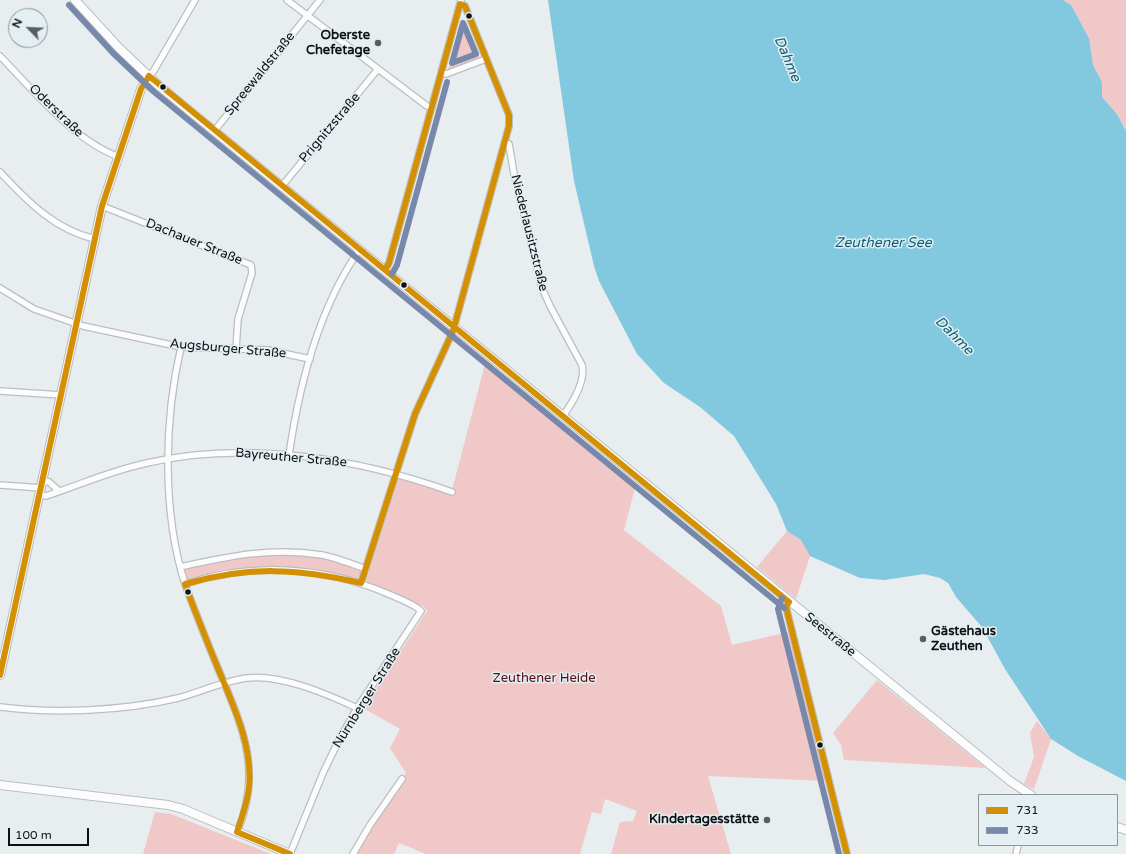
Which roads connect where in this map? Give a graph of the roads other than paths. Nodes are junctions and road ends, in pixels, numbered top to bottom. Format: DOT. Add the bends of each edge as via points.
graph roads {
  1 [pos="75,0"];
  2 [pos="195,0"];
  3 [pos="287,0"];
  4 [pos="320,0"];
  5 [pos="460,2"];
  6 [pos="307,15"];
  7 [pos="0,56"];
  8 [pos="486,59"];
  9 [pos="378,69"];
  10 [pos="442,73"];
  11 [pos="149,76"];
  12 [pos="432,108"];
  13 [pos="215,130"];
  14 [pos="505,143"];
  15 [pos="119,157"];
  16 [pos="0,172"];
  17 [pos="282,186"];
  18 [pos="102,206"];
  19 [pos="95,239"];
  20 [pos="360,249"];
  21 [pos="385,270"];
  22 [pos="0,288"];
  23 [pos="76,324"];
  24 [pos="454,326"];
  25 [pos="181,347"];
  26 [pos="236,349"];
  27 [pos="310,359"];
  28 [pos="0,391"];
  29 [pos="61,395"];
  30 [pos="564,416"];
  31 [pos="289,455"];
  32 [pos="170,458"];
  33 [pos="396,474"];
  34 [pos="0,485"];
  35 [pos="42,488"];
  36 [pos="60,491"];
  37 [pos="452,492"];
  38 [pos="180,567"];
  39 [pos="366,569"];
  40 [pos="362,583"];
  41 [pos="185,584"];
  42 [pos="789,602"];
  43 [pos="0,675"];
  44 [pos="224,683"];
  45 [pos="0,707"];
  46 [pos="357,708"];
  47 [pos="402,779"];
  48 [pos="0,785"];
  49 [pos="1030,794"];
  50 [pos="237,832"];
  51 [pos="290,854"];
  52 [pos="354,854"];
  53 [pos="847,854"];
  1 -- 11 [label="main road, Seestraße" via="109,38"];
  2 -- 11 [label="street"];
  3 -- 6 [label="street"];
  4 -- 6 [label="street, Spreewaldstraße"];
  5 -- 8 [label="street" via="465,6"];
  5 -- 10 [label="street"];
  6 -- 9 [label="street"];
  6 -- 13 [label="street, Spreewaldstraße"];
  7 -- 15 [label="street, Oderstraße" via="81,137"];
  8 -- 10 [label="street" via="446,74"];
  8 -- 14 [label="street" via="509,115"];
  9 -- 12 [label="street"];
  9 -- 17 [label="street, Prignitzstraße"];
  10 -- 12 [label="street"];
  11 -- 13 [label="main road, Seestraße"];
  11 -- 15 [label="main road" via="141,89"];
  12 -- 21 [label="street"];
  13 -- 17 [label="main road, Seestraße"];
  14 -- 24 [label="street"];
  14 -- 30 [label="street, Niederlausitzstraße" via="509,144 542,288 584,372"];
  15 -- 18 [label="main road"];
  16 -- 19 [label="street" via="44,215 62,226"];
  17 -- 20 [label="main road, Seestraße"];
  18 -- 19 [label="main road"];
  18 -- 26 [label="street, Dachauer Straße" via="249,264 252,273 238,319"];
  19 -- 23 [label="main road"];
  20 -- 21 [label="main road, Seestraße"];
  20 -- 27 [label="street" via="326,315"];
  21 -- 24 [label="main road, Seestraße"];
  22 -- 23 [label="street, Augsburger Straße" via="34,309"];
  23 -- 25 [label="street, Augsburger Straße"];
  23 -- 29 [label="main road"];
  24 -- 30 [label="main road, Seestraße"];
  24 -- 33 [label="street" via="415,414"];
  25 -- 26 [label="street, Augsburger Straße"];
  25 -- 32 [label="street" via="173,390"];
  26 -- 27 [label="street, Augsburger Straße" via="268,350"];
  27 -- 31 [label="street" via="295,417"];
  28 -- 29 [label="street"];
  29 -- 35 [label="main road"];
  30 -- 42 [label="main road, Seestraße"];
  31 -- 32 [label="street, Bayreuther Straße" via="234,453"];
  31 -- 33 [label="street, Bayreuther Straße" via="353,463"];
  32 -- 36 [label="street, Bayreuther Straße" via="146,463"];
  32 -- 38 [label="street" via="171,503"];
  33 -- 37 [label="street, Bayreuther Straße"];
  33 -- 39 [label="street"];
  34 -- 35 [label="street"];
  35 -- 36 [label="street" via="49,482"];
  35 -- 36 [label="street, Bayreuther Straße" via="46,496"];
  35 -- 43 [label="main road"];
  38 -- 39 [label="street" via="246,553 272,552 323,556"];
  38 -- 41 [label="street"];
  39 -- 40 [label="street"];
  40 -- 41 [label="street" via="307,571 277,569 230,573"];
  40 -- 46 [label="street, Nürnberger Straße" via="422,611"];
  41 -- 44 [label="street"];
  42 -- 49 [label="main road, Seestraße" via="1010,781"];
  42 -- 53 [label="street" via="786,606"];
  44 -- 45 [label="street" via="176,699 117,708 39,710"];
  44 -- 46 [label="street" via="248,678 279,680"];
  44 -- 50 [label="street" via="243,732 249,760 245,809"];
  46 -- 51 [label="street, Nürnberger Straße" via="323,773"];
  47 -- 52 [label="street" via="370,825"];
  48 -- 50 [label="main road" via="158,804 183,809"];
  50 -- 51 [label="main road"];
}
